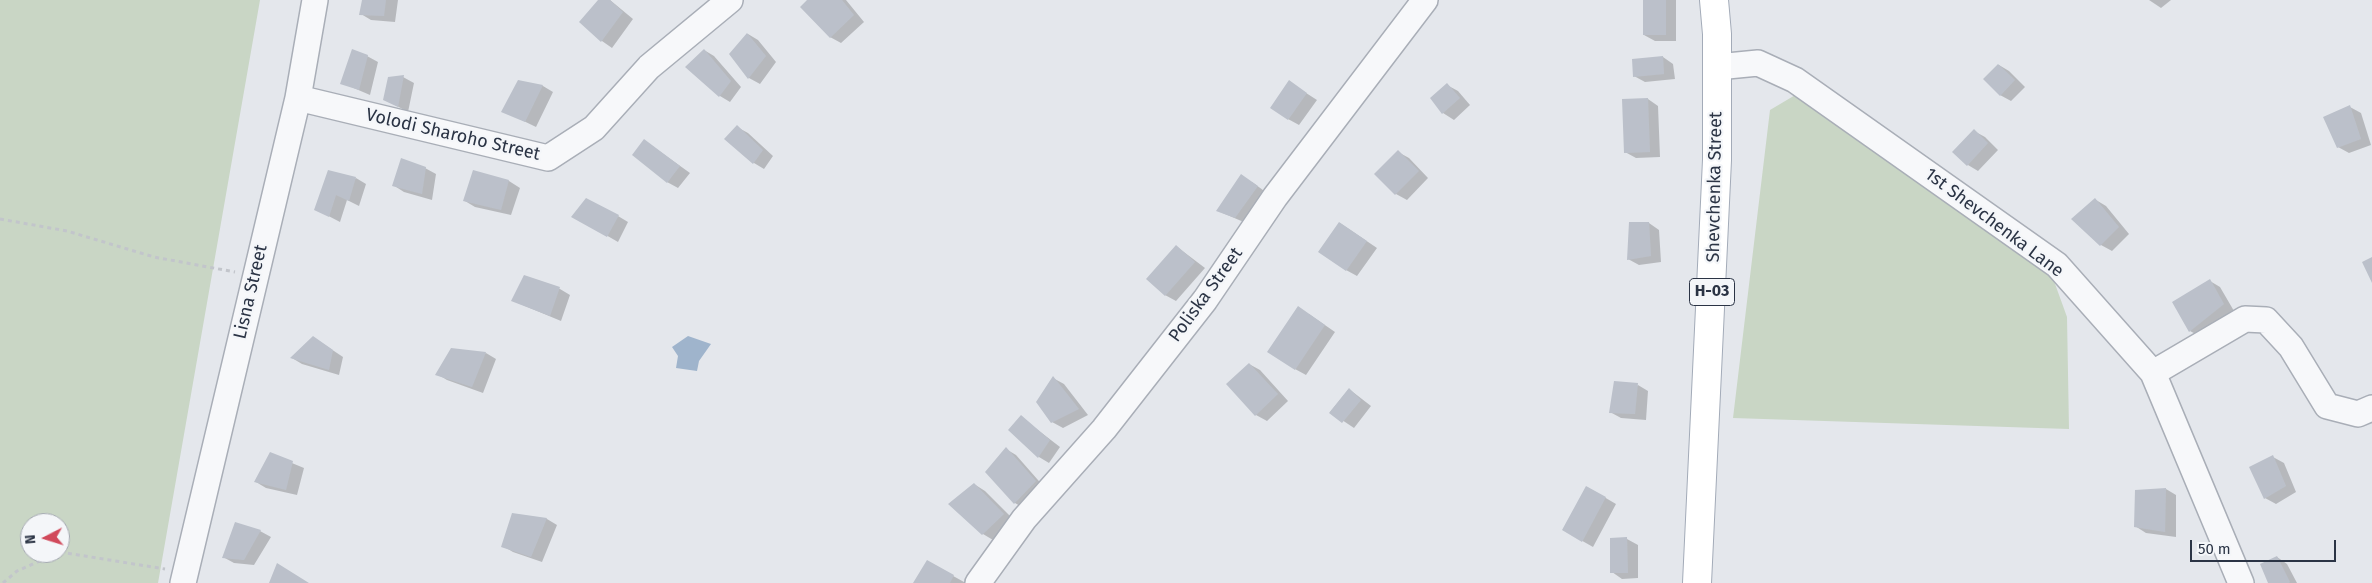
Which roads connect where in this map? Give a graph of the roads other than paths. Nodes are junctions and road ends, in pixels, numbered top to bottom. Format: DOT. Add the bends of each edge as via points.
graph roads {
  1 [pos="316,0"];
  2 [pos="730,0"];
  3 [pos="1425,0"];
  4 [pos="1714,0"];
  5 [pos="1717,67"];
  6 [pos="298,98"];
  7 [pos="2153,373"];
  8 [pos="2372,408"];
  9 [pos="188,580"];
  10 [pos="978,583"];
  11 [pos="1697,583"];
  12 [pos="2241,583"];
  1 -- 6 [label="street, Lisna Street"];
  2 -- 6 [label="street, Volodi Sharoho Street" via="649,67 594,128 548,158"];
  3 -- 10 [label="street, Poliska Street" via="1275,197 1204,300 1104,429 1024,519"];
  4 -- 5 [label="main road, Shevchenka Street / Н-03"];
  5 -- 7 [label="street, 1st Shevchenka Lane" via="1758,63 1795,80 2057,265"];
  5 -- 11 [label="main road, Shevchenka Street / Н-03" via="1715,209"];
  6 -- 9 [label="street, Lisna Street"];
  7 -- 8 [label="street" via="2246,320 2266,320 2291,347 2327,406 2358,414"];
  7 -- 12 [label="street, 1st Shevchenka Lane"];
}
